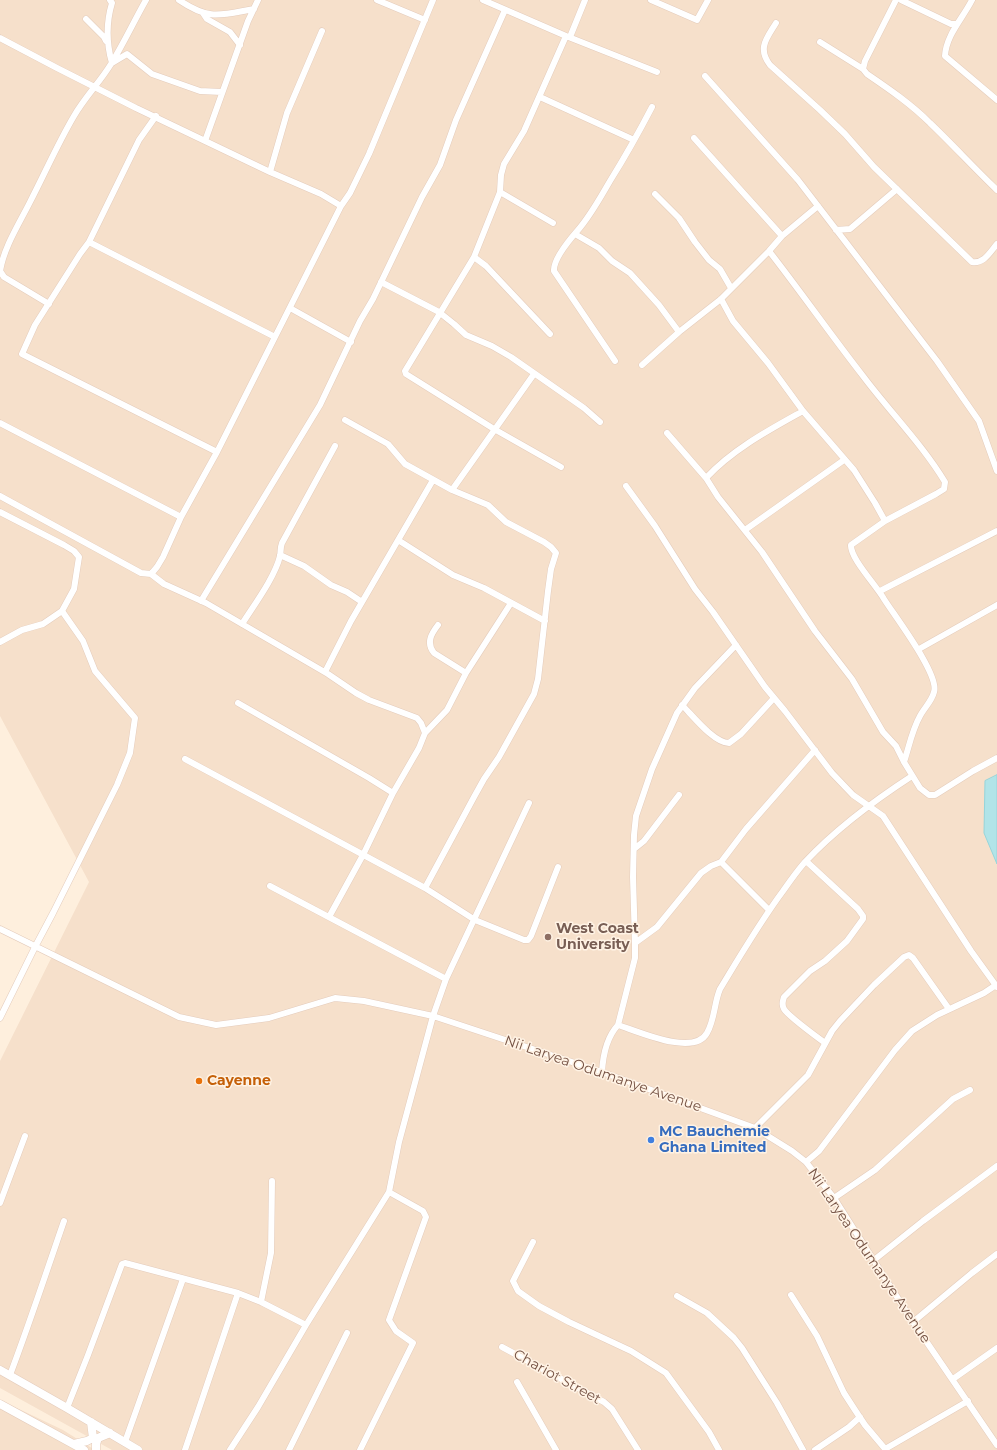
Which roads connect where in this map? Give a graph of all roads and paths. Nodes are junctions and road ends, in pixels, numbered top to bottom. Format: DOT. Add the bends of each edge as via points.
graph roads {
  1 [pos="110,0"];
  2 [pos="146,0"];
  3 [pos="179,0"];
  4 [pos="258,0"];
  5 [pos="377,0"];
  6 [pos="433,0"];
  7 [pos="483,0"];
  8 [pos="585,0"];
  9 [pos="651,0"];
  10 [pos="708,0"];
  11 [pos="896,0"];
  12 [pos="901,0"];
  13 [pos="972,0"];
  14 [pos="254,9"];
  15 [pos="505,10"];
  16 [pos="201,11"];
  17 [pos="86,18"];
  18 [pos="425,20"];
  19 [pos="776,22"];
  20 [pos="956,24"];
  21 [pos="322,31"];
  22 [pos="568,37"];
  23 [pos="0,38"];
  24 [pos="820,42"];
  25 [pos="107,44"];
  26 [pos="240,45"];
  27 [pos="112,63"];
  28 [pos="863,69"];
  29 [pos="657,72"];
  30 [pos="705,76"];
  31 [pos="95,87"];
  32 [pos="222,92"];
  33 [pos="540,97"];
  34 [pos="997,100"];
  35 [pos="652,107"];
  36 [pos="156,116"];
  37 [pos="694,138"];
  38 [pos="634,140"];
  39 [pos="205,141"];
  40 [pos="270,172"];
  41 [pos="897,189"];
  42 [pos="997,190"];
  43 [pos="500,192"];
  44 [pos="655,194"];
  45 [pos="342,206"];
  46 [pos="818,206"];
  47 [pos="552,223"];
  48 [pos="836,230"];
  49 [pos="575,234"];
  50 [pos="782,236"];
  51 [pos="89,242"];
  52 [pos="997,244"];
  53 [pos="769,251"];
  54 [pos="474,257"];
  55 [pos="381,282"];
  56 [pos="731,288"];
  57 [pos="721,298"];
  58 [pos="49,304"];
  59 [pos="290,308"];
  60 [pos="439,312"];
  61 [pos="679,332"];
  62 [pos="550,334"];
  63 [pos="274,337"];
  64 [pos="351,342"];
  65 [pos="615,360"];
  66 [pos="642,365"];
  67 [pos="534,374"];
  68 [pos="803,411"];
  69 [pos="345,420"];
  70 [pos="600,422"];
  71 [pos="0,423"];
  72 [pos="494,429"];
  73 [pos="667,433"];
  74 [pos="335,446"];
  75 [pos="217,452"];
  76 [pos="844,460"];
  77 [pos="561,467"];
  78 [pos="997,471"];
  79 [pos="706,478"];
  80 [pos="433,480"];
  81 [pos="626,486"];
  82 [pos="452,490"];
  83 [pos="0,496"];
  84 [pos="0,512"];
  85 [pos="181,517"];
  86 [pos="885,521"];
  87 [pos="745,530"];
  88 [pos="997,531"];
  89 [pos="398,540"];
  90 [pos="280,555"];
  91 [pos="151,574"];
  92 [pos="880,591"];
  93 [pos="201,601"];
  94 [pos="362,602"];
  95 [pos="511,603"];
  96 [pos="997,605"];
  97 [pos="62,611"];
  98 [pos="545,621"];
  99 [pos="242,624"];
  100 [pos="438,626"];
  101 [pos="0,642"];
  102 [pos="736,645"];
  103 [pos="919,649"];
  104 [pos="325,672"];
  105 [pos="466,673"];
  106 [pos="774,698"];
  107 [pos="238,703"];
  108 [pos="682,705"];
  109 [pos="425,733"];
  110 [pos="815,750"];
  111 [pos="997,758"];
  112 [pos="185,759"];
  113 [pos="904,762"];
  114 [pos="912,776"];
  115 [pos="393,793"];
  116 [pos="679,796"];
  117 [pos="529,803"];
  118 [pos="869,806"];
  119 [pos="634,849"];
  120 [pos="363,855"];
  121 [pos="806,861"];
  122 [pos="721,862"];
  123 [pos="558,867"];
  124 [pos="270,886"];
  125 [pos="425,888"];
  126 [pos="769,910"];
  127 [pos="329,917"];
  128 [pos="475,920"];
  129 [pos="0,929"];
  130 [pos="635,943"];
  131 [pos="35,947"];
  132 [pos="446,979"];
  133 [pos="996,986"];
  134 [pos="949,1009"];
  135 [pos="433,1016"];
  136 [pos="0,1018"];
  137 [pos="618,1025"];
  138 [pos="825,1043"];
  139 [pos="602,1072"];
  140 [pos="970,1090"];
  141 [pos="755,1128"];
  142 [pos="25,1136"];
  143 [pos="806,1162"];
  144 [pos="997,1166"];
  145 [pos="272,1181"];
  146 [pos="389,1192"];
  147 [pos="834,1198"];
  148 [pos="0,1203"];
  149 [pos="64,1221"];
  150 [pos="533,1242"];
  151 [pos="997,1254"];
  152 [pos="874,1260"];
  153 [pos="183,1279"];
  154 [pos="238,1293"];
  155 [pos="791,1295"];
  156 [pos="677,1296"];
  157 [pos="261,1302"];
  158 [pos="913,1322"];
  159 [pos="306,1325"];
  160 [pos="347,1333"];
  161 [pos="502,1347"];
  162 [pos="997,1348"];
  163 [pos="0,1370"];
  164 [pos="10,1375"];
  165 [pos="953,1379"];
  166 [pos="517,1382"];
  167 [pos="968,1401"];
  168 [pos="0,1404"];
  169 [pos="67,1408"];
  170 [pos="860,1417"];
  171 [pos="91,1422"];
  172 [pos="110,1433"];
  173 [pos="125,1442"];
  174 [pos="74,1444"];
  175 [pos="997,1445"];
  176 [pos="885,1449"];
  177 [pos="84,1450"];
  178 [pos="96,1450"];
  179 [pos="138,1450"];
  180 [pos="185,1450"];
  181 [pos="230,1450"];
  182 [pos="289,1450"];
  183 [pos="360,1450"];
  184 [pos="556,1450"];
  185 [pos="638,1450"];
  186 [pos="719,1450"];
  187 [pos="803,1450"];
  188 [pos="815,1450"];
  1 -- 25 [label="street" via="112,3 107,17"];
  2 -- 27 [label="street"];
  3 -- 16 [label="street"];
  4 -- 14 [label="street"];
  5 -- 18 [label="street"];
  6 -- 18 [label="street"];
  7 -- 15 [label="street"];
  8 -- 22 [label="street"];
  9 -- 10 [label="street" via="697,20"];
  11 -- 28 [label="street"];
  12 -- 20 [label="street"];
  13 -- 20 [label="street"];
  14 -- 16 [label="street" via="216,16"];
  14 -- 26 [label="street"];
  15 -- 22 [label="street"];
  15 -- 55 [label="street" via="456,120 440,165"];
  16 -- 26 [label="street" via="208,19 230,32"];
  17 -- 25 [label="street" via="104,36"];
  18 -- 45 [label="street" via="369,154"];
  19 -- 41 [label="street" via="763,51 770,65 845,134"];
  20 -- 34 [label="street" via="947,46 946,56"];
  21 -- 40 [label="street" via="288,109"];
  22 -- 29 [label="street"];
  22 -- 33 [label="street"];
  23 -- 31 [label="street"];
  24 -- 28 [label="street"];
  25 -- 27 [label="street"];
  26 -- 32 [label="street"];
  27 -- 31 [label="street"];
  27 -- 32 [label="street" via="128,54 152,74 200,91"];
  28 -- 42 [label="street" via="930,122"];
  30 -- 46 [label="street"];
  31 -- 36 [label="street"];
  31 -- 58 [label="street" via="73,117 1,265 0,272 4,277"];
  32 -- 39 [label="street"];
  33 -- 38 [label="street"];
  33 -- 43 [label="street" via="504,164"];
  35 -- 38 [label="street"];
  36 -- 39 [label="street"];
  36 -- 51 [label="street" via="139,140"];
  37 -- 50 [label="street"];
  38 -- 49 [label="street" via="588,218"];
  39 -- 40 [label="street"];
  40 -- 45 [label="street"];
  41 -- 48 [label="street" via="850,229"];
  41 -- 52 [label="street" via="972,262 982,261"];
  43 -- 47 [label="street"];
  43 -- 54 [label="street"];
  44 -- 56 [label="street" via="679,218 695,242 720,269"];
  45 -- 59 [label="street"];
  46 -- 48 [label="street"];
  46 -- 50 [label="street"];
  48 -- 78 [label="street" via="980,421"];
  49 -- 61 [label="street" via="599,248 630,273"];
  49 -- 65 [label="street" via="556,261 554,270"];
  50 -- 53 [label="street"];
  51 -- 58 [label="street"];
  51 -- 63 [label="street"];
  53 -- 56 [label="street"];
  53 -- 86 [label="street" via="862,375 924,451 945,482 944,488 936,494"];
  54 -- 60 [label="street"];
  54 -- 62 [label="street" via="486,266"];
  55 -- 60 [label="street"];
  55 -- 64 [label="street"];
  56 -- 57 [label="street"];
  57 -- 61 [label="street"];
  57 -- 68 [label="street" via="733,321"];
  58 -- 75 [label="street" via="35,325 22,354"];
  59 -- 63 [label="street"];
  59 -- 64 [label="street"];
  60 -- 67 [label="street" via="466,335 503,352"];
  60 -- 72 [label="street" via="405,371"];
  61 -- 66 [label="street"];
  63 -- 75 [label="street"];
  64 -- 93 [label="street" via="320,405"];
  67 -- 70 [label="street" via="565,394"];
  67 -- 72 [label="street"];
  68 -- 76 [label="street"];
  68 -- 79 [label="street" via="766,431 732,455"];
  69 -- 80 [label="street" via="388,444 405,464"];
  71 -- 85 [label="street"];
  72 -- 77 [label="street"];
  72 -- 82 [label="street"];
  73 -- 79 [label="street"];
  74 -- 90 [label="street" via="282,544"];
  75 -- 85 [label="street"];
  76 -- 86 [label="street" via="864,484"];
  76 -- 87 [label="street"];
  79 -- 87 [label="street"];
  80 -- 82 [label="street"];
  80 -- 89 [label="street"];
  81 -- 102 [label="street"];
  82 -- 98 [label="street" via="488,506 506,522 544,542 556,553 551,569"];
  83 -- 91 [label="street" via="141,573"];
  84 -- 97 [label="street" via="64,545 79,557 74,589"];
  85 -- 91 [label="street" via="163,557"];
  86 -- 92 [label="street" via="851,545 859,564"];
  87 -- 113 [label="street" via="814,631 852,679"];
  88 -- 92 [label="street"];
  89 -- 94 [label="street"];
  89 -- 95 [label="street" via="453,575"];
  90 -- 94 [label="street" via="304,566"];
  90 -- 99 [label="street" via="272,576"];
  91 -- 93 [label="street" via="164,584"];
  92 -- 103 [label="street"];
  93 -- 99 [label="street"];
  94 -- 104 [label="street"];
  95 -- 98 [label="street"];
  95 -- 105 [label="street"];
  96 -- 103 [label="street"];
  97 -- 101 [label="street" via="43,624 22,630"];
  97 -- 131 [label="street" via="83,641 95,671 135,718 130,753 117,785"];
  98 -- 125 [label="street" via="534,694"];
  99 -- 104 [label="street"];
  100 -- 105 [label="street" via="432,633 430,648"];
  102 -- 106 [label="street"];
  102 -- 108 [label="street"];
  103 -- 113 [label="street" via="934,684 934,693 915,726"];
  104 -- 109 [label="street" via="369,700 417,718 422,723"];
  105 -- 109 [label="street" via="447,710"];
  106 -- 108 [label="street" via="741,734 729,743 721,742 714,737"];
  106 -- 110 [label="street"];
  107 -- 115 [label="street"];
  108 -- 119 [label="street" via="652,769 636,816"];
  109 -- 115 [label="street"];
  110 -- 118 [label="street" via="853,795"];
  110 -- 122 [label="street" via="746,829"];
  111 -- 114 [label="street" via="935,795 923,792"];
  112 -- 120 [label="street"];
  113 -- 114 [label="street"];
  114 -- 118 [label="street"];
  115 -- 120 [label="street"];
  116 -- 119 [label="street" via="644,841"];
  117 -- 128 [label="street"];
  118 -- 121 [label="street" via="843,826"];
  118 -- 133 [label="street" via="883,816"];
  119 -- 130 [label="street"];
  120 -- 125 [label="street"];
  120 -- 127 [label="street"];
  121 -- 126 [label="street"];
  121 -- 138 [label="street" via="864,916 847,941 810,972 782,1002 787,1012"];
  122 -- 126 [label="street"];
  122 -- 130 [label="street" via="701,873 657,927"];
  123 -- 128 [label="street" via="528,940"];
  124 -- 127 [label="street"];
  125 -- 128 [label="street"];
  126 -- 137 [label="street" via="720,989 711,1025 701,1039 687,1043 677,1042"];
  127 -- 132 [label="street"];
  128 -- 132 [label="street"];
  129 -- 131 [label="street, Nii Laryea Odumanye Avenue"];
  130 -- 137 [label="street" via="635,958"];
  131 -- 135 [label="street, Nii Laryea Odumanye Avenue" via="179,1017 216,1025 269,1018 335,998 364,1001"];
  131 -- 136 [label="street"];
  132 -- 135 [label="street"];
  133 -- 134 [label="street"];
  134 -- 138 [label="street" via="909,955 874,985 840,1021"];
  134 -- 143 [label="street" via="912,1030 819,1152"];
  135 -- 139 [label="street, Nii Laryea Odumanye Avenue"];
  135 -- 146 [label="street" via="399,1142"];
  137 -- 139 [label="street" via="607,1043"];
  138 -- 141 [label="street" via="808,1075"];
  139 -- 141 [label="street, Nii Laryea Odumanye Avenue"];
  140 -- 147 [label="street" via="953,1099 875,1170"];
  141 -- 143 [label="street, Nii Laryea Odumanye Avenue"];
  142 -- 148 [label="street"];
  143 -- 147 [label="street, Nii Laryea Odumanye Avenue"];
  144 -- 152 [label="street"];
  145 -- 157 [label="street" via="271,1253"];
  146 -- 159 [label="street"];
  146 -- 183 [label="street" via="423,1211 426,1217 389,1320 396,1331 413,1343"];
  147 -- 152 [label="street, Nii Laryea Odumanye Avenue"];
  149 -- 164 [label="street"];
  150 -- 186 [label="street" via="513,1281 518,1291 550,1312 631,1351 666,1373"];
  151 -- 158 [label="street"];
  152 -- 158 [label="street, Nii Laryea Odumanye Avenue"];
  153 -- 154 [label="street"];
  153 -- 169 [label="street" via="122,1264"];
  153 -- 173 [label="street"];
  154 -- 157 [label="street"];
  154 -- 180 [label="street"];
  155 -- 170 [label="street" via="816,1336 844,1393"];
  156 -- 187 [label="street" via="707,1313 734,1338 777,1403"];
  157 -- 159 [label="street"];
  158 -- 165 [label="street, Nii Laryea Odumanye Avenue"];
  159 -- 181 [label="street"];
  160 -- 182 [label="street"];
  161 -- 185 [label="street, Chariot Street" via="604,1402 612,1409"];
  162 -- 165 [label="street"];
  163 -- 164 [label="street"];
  164 -- 169 [label="street"];
  165 -- 167 [label="street, Nii Laryea Odumanye Avenue"];
  166 -- 184 [label="street"];
  167 -- 175 [label="street, Nii Laryea Odumanye Avenue"];
  167 -- 176 [label="street"];
  168 -- 174 [label="street"];
  169 -- 171 [label="street"];
  170 -- 176 [label="street"];
  170 -- 188 [label="street"];
  171 -- 172 [label="street"];
  171 -- 174 [label="street" via="93,1438"];
  172 -- 173 [label="street"];
  172 -- 178 [label="street" via="98,1438"];
  173 -- 179 [label="street"];
  174 -- 177 [label="street"];
}
